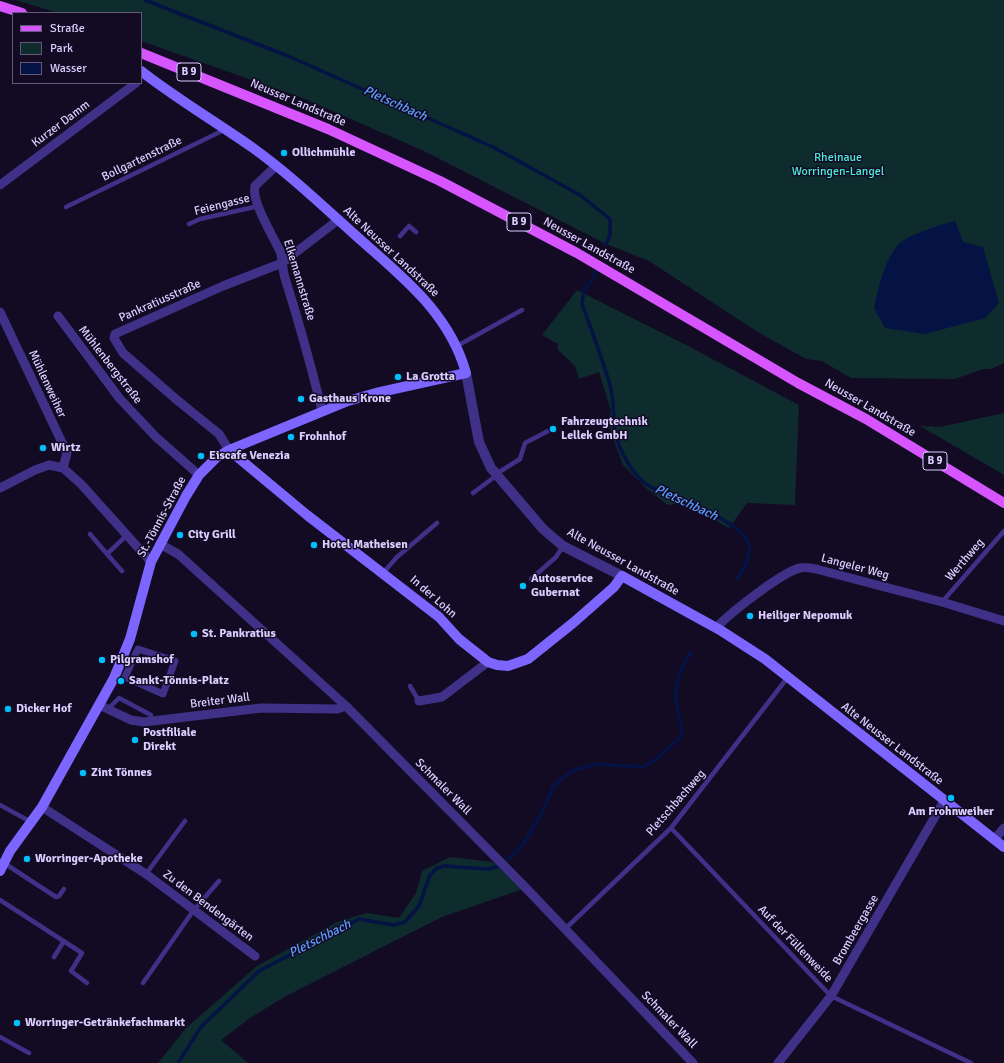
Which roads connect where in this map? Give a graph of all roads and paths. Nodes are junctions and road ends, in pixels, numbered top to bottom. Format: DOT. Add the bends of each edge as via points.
graph roads {
  1 [pos="0,6"];
  2 [pos="19,12"];
  3 [pos="142,53"];
  4 [pos="143,75"];
  5 [pos="135,84"];
  6 [pos="226,130"];
  7 [pos="276,166"];
  8 [pos="0,184"];
  9 [pos="259,206"];
  10 [pos="66,207"];
  11 [pos="338,220"];
  12 [pos="189,224"];
  13 [pos="416,232"];
  14 [pos="400,236"];
  15 [pos="282,263"];
  16 [pos="522,310"];
  17 [pos="0,312"];
  18 [pos="58,316"];
  19 [pos="457,346"];
  20 [pos="466,372"];
  21 [pos="322,410"];
  22 [pos="548,431"];
  23 [pos="229,450"];
  24 [pos="63,468"];
  25 [pos="497,474"];
  26 [pos="200,475"];
  27 [pos="0,488"];
  28 [pos="473,493"];
  29 [pos="1004,503"];
  30 [pos="437,523"];
  31 [pos="1004,531"];
  32 [pos="90,534"];
  33 [pos="127,535"];
  34 [pos="160,544"];
  35 [pos="564,546"];
  36 [pos="107,554"];
  37 [pos="151,562"];
  38 [pos="122,571"];
  39 [pos="383,573"];
  40 [pos="622,576"];
  41 [pos="531,579"];
  42 [pos="942,602"];
  43 [pos="1004,621"];
  44 [pos="716,628"];
  45 [pos="126,649"];
  46 [pos="136,653"];
  47 [pos="488,662"];
  48 [pos="788,677"];
  49 [pos="410,686"];
  50 [pos="419,701"];
  51 [pos="346,706"];
  52 [pos="104,707"];
  53 [pos="151,721"];
  54 [pos="944,801"];
  55 [pos="0,805"];
  56 [pos="42,807"];
  57 [pos="185,821"];
  58 [pos="31,822"];
  59 [pos="671,828"];
  60 [pos="1004,828"];
  61 [pos="994,840"];
  62 [pos="1004,847"];
  63 [pos="1,868"];
  64 [pos="146,874"];
  65 [pos="219,881"];
  66 [pos="64,889"];
  67 [pos="0,900"];
  68 [pos="193,911"];
  69 [pos="565,929"];
  70 [pos="64,941"];
  71 [pos="255,956"];
  72 [pos="54,957"];
  73 [pos="87,983"];
  74 [pos="143,983"];
  75 [pos="831,996"];
  76 [pos="0,1037"];
  77 [pos="29,1052"];
  78 [pos="694,1063"];
  79 [pos="778,1063"];
  80 [pos="971,1063"];
  1 -- 2 [label="main road"];
  3 -- 29 [label="main road, Neusser Landstraße / B 9" via="328,129 440,181 536,231 866,420"];
  4 -- 6 [label="main road, Alte Neusser Landstraße"];
  5 -- 8 [label="street, Kurzer Damm"];
  6 -- 7 [label="main road, Alte Neusser Landstraße"];
  6 -- 10 [label="lane, Bollgartenstraße"];
  7 -- 9 [label="street, Elkemannstraße" via="255,186"];
  7 -- 11 [label="main road, Alte Neusser Landstraße"];
  9 -- 12 [label="lane, Feiengasse" via="200,219"];
  9 -- 15 [label="street, Elkemannstraße"];
  11 -- 15 [label="street, Pankratiusstraße"];
  11 -- 19 [label="main road, Alte Neusser Landstraße" via="384,256 427,301"];
  13 -- 14 [label="lane" via="408,226"];
  15 -- 21 [label="street, Elkemannstraße"];
  15 -- 23 [label="street, Pankratiusstraße" via="223,286 116,334 114,338 123,353 220,434"];
  16 -- 19 [label="lane"];
  17 -- 24 [label="street, Mühlenweiher" via="67,453"];
  18 -- 26 [label="street, Mühlenbergstraße" via="120,399 156,437"];
  19 -- 20 [label="main road, Alte Neusser Landstraße"];
  20 -- 21 [label="main road, St.-Tönnis-Straße" via="376,393"];
  20 -- 25 [label="street, Alte Neusser Landstraße" via="483,454"];
  21 -- 23 [label="main road, St.-Tönnis-Straße"];
  22 -- 25 [label="lane" via="526,443 520,459"];
  23 -- 26 [label="main road, St.-Tönnis-Straße" via="217,457"];
  23 -- 39 [label="main road, In der Lohn"];
  24 -- 27 [label="street" via="48,465"];
  24 -- 33 [label="street"];
  25 -- 28 [label="lane"];
  25 -- 35 [label="street, Alte Neusser Landstraße" via="543,528"];
  26 -- 34 [label="main road, St.-Tönnis-Straße"];
  30 -- 39 [label="lane" via="397,557"];
  31 -- 42 [label="lane, Werthweg"];
  32 -- 36 [label="lane"];
  33 -- 36 [label="lane"];
  33 -- 37 [label="street"];
  34 -- 37 [label="main road, St.-Tönnis-Straße"];
  34 -- 51 [label="street, Schmaler Wall" via="178,554"];
  35 -- 40 [label="street, Alte Neusser Landstraße"];
  35 -- 41 [label="lane" via="556,557"];
  36 -- 38 [label="lane"];
  37 -- 45 [label="main road, St.-Tönnis-Straße"];
  39 -- 47 [label="main road, In der Lohn" via="439,617 459,639"];
  40 -- 44 [label="main road, Alte Neusser Landstraße"];
  40 -- 47 [label="main road, In der Lohn" via="614,587 573,624 528,659 508,666"];
  42 -- 43 [label="street, Langeler Weg"];
  42 -- 44 [label="street, Langeler Weg" via="801,567 790,571 742,604"];
  44 -- 48 [label="main road, Alte Neusser Landstraße"];
  45 -- 46 [label="lane"];
  45 -- 52 [label="main road, St.-Tönnis-Straße"];
  46 -- 46 [label="street" via="138,649 175,661 163,694 126,678"];
  47 -- 50 [label="street" via="442,697"];
  48 -- 54 [label="main road, Alte Neusser Landstraße"];
  48 -- 59 [label="lane, Pletschbachweg"];
  49 -- 50 [label="lane"];
  51 -- 53 [label="street, Breiter Wall" via="337,709 260,708"];
  51 -- 69 [label="street, Schmaler Wall"];
  52 -- 53 [label="street, Breiter Wall" via="131,720"];
  52 -- 53 [label="lane" via="119,698 151,715"];
  52 -- 56 [label="main road, St.-Tönnis-Straße"];
  54 -- 61 [label="main road, Alte Neusser Landstraße"];
  54 -- 75 [label="street, Brombeergasse"];
  55 -- 58 [label="lane"];
  56 -- 58 [label="main road, St.-Tönnis-Straße"];
  56 -- 64 [label="street, Zu den Bendengärten"];
  57 -- 64 [label="lane, Zu den Bendengärten"];
  58 -- 63 [label="main road, St.-Tönnis-Straße"];
  59 -- 69 [label="lane, Pletschbachweg"];
  59 -- 75 [label="lane, Auf der Füllenweide"];
  60 -- 61 [label="street"];
  61 -- 62 [label="main road, Alte Neusser Landstraße"];
  63 -- 66 [label="lane" via="56,897"];
  64 -- 68 [label="street, Zu den Bendengärten"];
  65 -- 68 [label="lane"];
  67 -- 70 [label="lane"];
  68 -- 71 [label="street, Zu den Bendengärten"];
  68 -- 74 [label="lane"];
  69 -- 78 [label="street, Schmaler Wall"];
  70 -- 72 [label="lane"];
  70 -- 73 [label="lane" via="82,953 71,971"];
  75 -- 79 [label="street, Brombeergasse"];
  75 -- 80 [label="lane, Auf der Füllenweide"];
  76 -- 77 [label="lane"];
}
